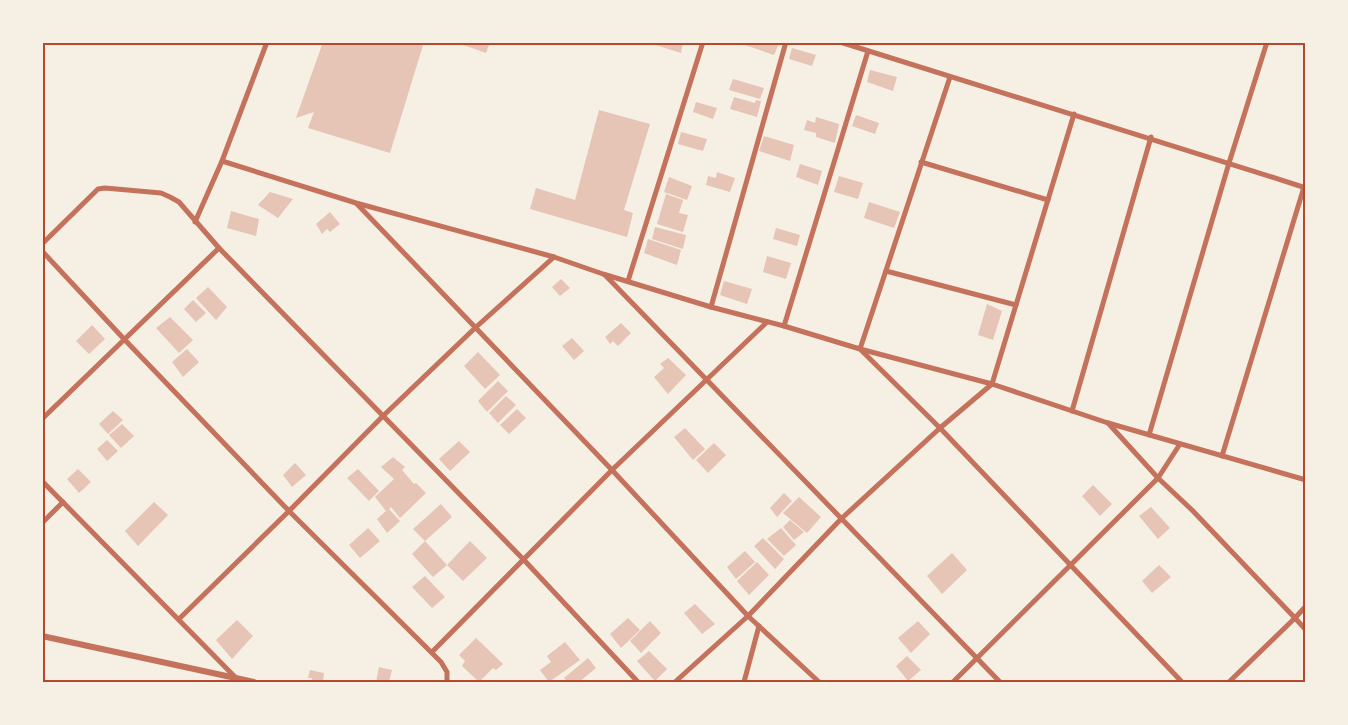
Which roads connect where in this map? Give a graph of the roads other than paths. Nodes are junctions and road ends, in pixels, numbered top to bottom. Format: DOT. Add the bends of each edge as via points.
graph roads {
  1 [pos="267,42"];
  2 [pos="703,42"];
  3 [pos="786,42"];
  4 [pos="840,42"];
  5 [pos="1267,42"];
  6 [pos="868,51"];
  7 [pos="950,78"];
  8 [pos="1074,114"];
  9 [pos="1151,137"];
  10 [pos="222,161"];
  11 [pos="920,162"];
  12 [pos="1229,163"];
  13 [pos="1305,187"];
  14 [pos="1048,200"];
  15 [pos="356,203"];
  16 [pos="196,222"];
  17 [pos="42,244"];
  18 [pos="219,248"];
  19 [pos="42,251"];
  20 [pos="554,257"];
  21 [pos="886,271"];
  22 [pos="603,274"];
  23 [pos="628,282"];
  24 [pos="1016,305"];
  25 [pos="711,307"];
  26 [pos="767,322"];
  27 [pos="784,326"];
  28 [pos="475,328"];
  29 [pos="124,339"];
  30 [pos="860,349"];
  31 [pos="707,380"];
  32 [pos="992,384"];
  33 [pos="1072,411"];
  34 [pos="383,416"];
  35 [pos="42,419"];
  36 [pos="1108,423"];
  37 [pos="940,428"];
  38 [pos="1149,435"];
  39 [pos="1180,444"];
  40 [pos="1222,456"];
  41 [pos="612,470"];
  42 [pos="1306,473"];
  43 [pos="1158,478"];
  44 [pos="42,480"];
  45 [pos="1304,480"];
  46 [pos="63,502"];
  47 [pos="289,511"];
  48 [pos="841,520"];
  49 [pos="42,523"];
  50 [pos="524,560"];
  51 [pos="1071,566"];
  52 [pos="1306,606"];
  53 [pos="748,616"];
  54 [pos="1295,618"];
  55 [pos="179,619"];
  56 [pos="759,626"];
  57 [pos="1306,630"];
  58 [pos="42,636"];
  59 [pos="432,652"];
  60 [pos="977,658"];
  61 [pos="236,678"];
  62 [pos="254,682"];
  63 [pos="447,682"];
  64 [pos="638,682"];
  65 [pos="675,682"];
  66 [pos="744,682"];
  67 [pos="819,682"];
  68 [pos="953,682"];
  69 [pos="1000,682"];
  70 [pos="1182,682"];
  71 [pos="1229,682"];
  1 -- 10 [label="street"];
  2 -- 23 [label="street"];
  3 -- 25 [label="street"];
  4 -- 6 [label="street"];
  5 -- 12 [label="street"];
  6 -- 7 [label="street"];
  6 -- 27 [label="street"];
  7 -- 8 [label="street"];
  7 -- 11 [label="street"];
  8 -- 9 [label="street"];
  8 -- 14 [label="street"];
  9 -- 12 [label="street"];
  9 -- 33 [label="street"];
  10 -- 15 [label="street"];
  10 -- 16 [label="street"];
  11 -- 14 [label="street"];
  11 -- 21 [label="street"];
  12 -- 13 [label="street"];
  12 -- 38 [label="street"];
  13 -- 40 [label="street"];
  14 -- 24 [label="street"];
  15 -- 20 [label="street"];
  15 -- 28 [label="street"];
  16 -- 17 [label="street" via="179,202 161,193 105,188 91,195"];
  16 -- 18 [label="street"];
  18 -- 29 [label="street"];
  18 -- 34 [label="street"];
  19 -- 29 [label="street"];
  20 -- 22 [label="street"];
  20 -- 28 [label="street"];
  21 -- 24 [label="street"];
  21 -- 30 [label="street"];
  22 -- 23 [label="street"];
  22 -- 31 [label="street"];
  23 -- 25 [label="street"];
  24 -- 32 [label="street"];
  25 -- 26 [label="street"];
  26 -- 27 [label="street"];
  26 -- 31 [label="street"];
  27 -- 30 [label="street"];
  28 -- 34 [label="street"];
  28 -- 41 [label="street"];
  29 -- 35 [label="street"];
  29 -- 47 [label="street"];
  30 -- 32 [label="street"];
  30 -- 37 [label="street"];
  31 -- 41 [label="street"];
  31 -- 48 [label="street"];
  32 -- 33 [label="street"];
  32 -- 37 [label="street"];
  33 -- 36 [label="street"];
  34 -- 47 [label="street"];
  34 -- 50 [label="street"];
  36 -- 38 [label="street"];
  36 -- 43 [label="street"];
  37 -- 48 [label="street"];
  37 -- 51 [label="street"];
  38 -- 39 [label="street"];
  39 -- 40 [label="street"];
  39 -- 43 [label="street"];
  40 -- 45 [label="street"];
  41 -- 50 [label="street"];
  41 -- 53 [label="street"];
  42 -- 45 [label="street"];
  43 -- 51 [label="street"];
  43 -- 54 [label="street"];
  44 -- 46 [label="street"];
  46 -- 49 [label="street"];
  46 -- 55 [label="street"];
  47 -- 55 [label="street"];
  47 -- 59 [label="street"];
  48 -- 53 [label="street"];
  48 -- 60 [label="street"];
  50 -- 59 [label="street"];
  50 -- 64 [label="street"];
  51 -- 60 [label="street"];
  51 -- 70 [label="street"];
  52 -- 54 [label="street"];
  53 -- 56 [label="street"];
  53 -- 65 [label="street"];
  54 -- 57 [label="street"];
  54 -- 71 [label="street"];
  55 -- 61 [label="street"];
  56 -- 66 [label="street"];
  56 -- 67 [label="street"];
  58 -- 61 [label="street"];
  59 -- 63 [label="street" via="442,662"];
  60 -- 68 [label="street"];
  60 -- 69 [label="street"];
  61 -- 62 [label="street"];
}
